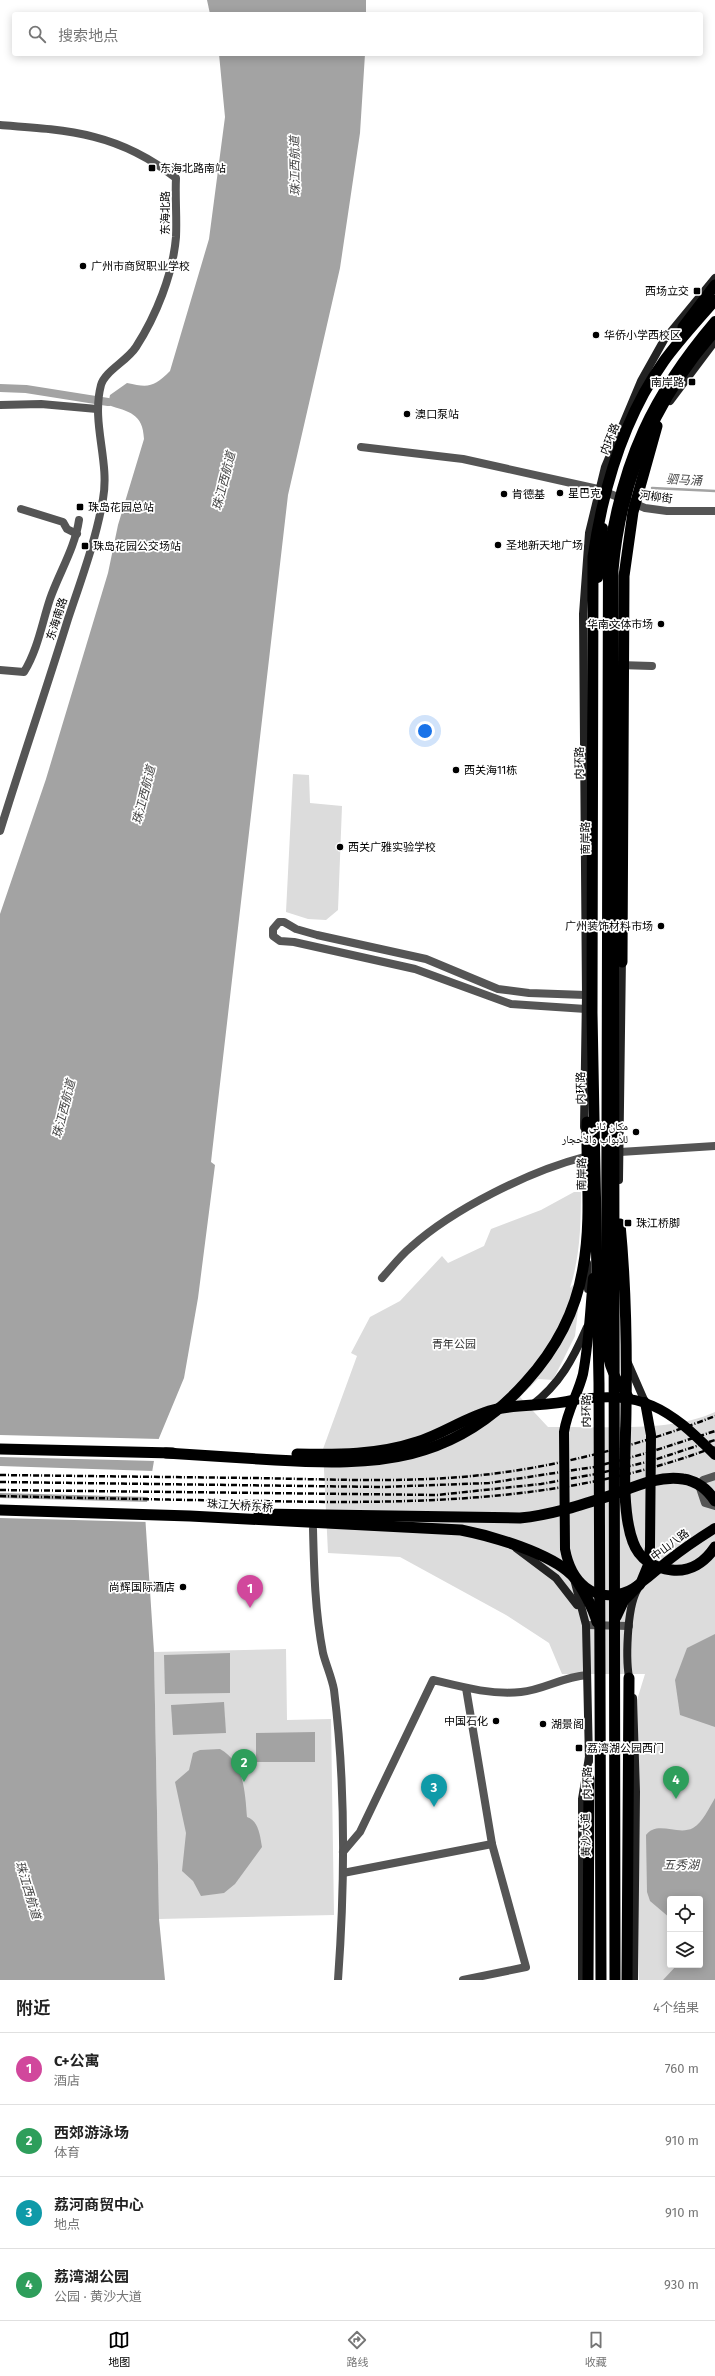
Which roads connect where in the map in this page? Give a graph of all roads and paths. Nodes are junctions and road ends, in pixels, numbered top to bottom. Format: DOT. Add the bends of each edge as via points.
graph roads {
  1 [pos="0,125"];
  2 [pos="715,278"];
  3 [pos="715,285"];
  4 [pos="715,300"];
  5 [pos="715,304"];
  6 [pos="715,321"];
  7 [pos="715,331"];
  8 [pos="703,335"];
  9 [pos="714,342"];
  10 [pos="665,364"];
  11 [pos="641,381"];
  12 [pos="100,389"];
  13 [pos="667,395"];
  14 [pos="0,404"];
  15 [pos="98,405"];
  16 [pos="361,447"];
  17 [pos="629,463"];
  18 [pos="598,489"];
  19 [pos="618,498"];
  20 [pos="21,509"];
  21 [pos="715,511"];
  22 [pos="79,520"];
  23 [pos="590,524"];
  24 [pos="608,528"];
  25 [pos="77,534"];
  26 [pos="615,665"];
  27 [pos="652,666"];
  28 [pos="0,670"];
  29 [pos="616,766"];
  30 [pos="607,788"];
  31 [pos="0,831"];
  32 [pos="607,938"];
  33 [pos="622,962"];
  34 [pos="586,995"];
  35 [pos="589,1011"];
  36 [pos="715,1146"];
  37 [pos="620,1152"];
  38 [pos="584,1157"];
  39 [pos="609,1172"];
  40 [pos="619,1192"];
  41 [pos="606,1216"];
  42 [pos="382,1278"];
  43 [pos="589,1322"];
  44 [pos="586,1357"];
  45 [pos="608,1362"];
  46 [pos="629,1398"];
  47 [pos="574,1400"];
  48 [pos="645,1402"];
  49 [pos="531,1406"];
  50 [pos="0,1449"];
  51 [pos="166,1453"];
  52 [pos="715,1455"];
  53 [pos="715,1476"];
  54 [pos="715,1501"];
  55 [pos="715,1506"];
  56 [pos="0,1510"];
  57 [pos="195,1516"];
  58 [pos="715,1528"];
  59 [pos="313,1530"];
  60 [pos="509,1543"];
  61 [pos="715,1548"];
  62 [pos="573,1576"];
  63 [pos="556,1578"];
  64 [pos="640,1584"];
  65 [pos="577,1594"];
  66 [pos="588,1613"];
  67 [pos="586,1625"];
  68 [pos="598,1625"];
  69 [pos="615,1626"];
  70 [pos="629,1626"];
  71 [pos="587,1675"];
  72 [pos="629,1678"];
  73 [pos="466,1688"];
  74 [pos="588,1757"];
  75 [pos="589,1779"];
  76 [pos="598,1790"];
  77 [pos="492,1844"];
  78 [pos="343,1852"];
  79 [pos="342,1873"];
  80 [pos="582,1934"];
  81 [pos="599,1935"];
  82 [pos="338,1980"];
  83 [pos="463,1980"];
  84 [pos="582,1980"];
  85 [pos="588,1980"];
  86 [pos="600,1980"];
  87 [pos="615,1980"];
  88 [pos="627,1980"];
  89 [pos="634,1980"];
  1 -- 12 [label="street, 东海北路" via="70,131 103,138 139,154 176,178 175,248 157,306 136,347 122,364 107,375"];
  2 -- 11 [label="main road" via="664,340"];
  3 -- 10 [label="highway" via="685,323"];
  4 -- 10 [label="highway, 内环路"];
  5 -- 10 [label="main road, 南岸路"];
  6 -- 8 [label="main road, 南岸路"];
  7 -- 13 [label="highway" via="699,348"];
  8 -- 9 [label="street"];
  8 -- 17 [label="main road, 南岸路" via="674,373 646,419"];
  9 -- 17 [label="main road" via="668,404 649,438"];
  10 -- 11 [label="main road"];
  10 -- 17 [label="main road, 南岸路" via="640,411"];
  10 -- 35 [label="highway, 内环路" via="648,387 618,452 601,510 593,558"];
  11 -- 18 [label="main road" via="621,424"];
  12 -- 15 [label="street, 东海南路"];
  13 -- 33 [label="highway" via="636,498 624,576"];
  13 -- 39 [label="highway" via="644,440 627,488 618,527 613,570"];
  14 -- 15 [label="street"];
  15 -- 31 [label="street, 东海南路" via="104,473 103,499 82,577"];
  16 -- 18 [label="street, 河柳街" via="463,459"];
  17 -- 19 [label="main road, 南岸路"];
  17 -- 19 [label="main road"];
  18 -- 19 [label="street, 河柳街"];
  18 -- 23 [label="main road"];
  19 -- 21 [label="street, 河柳街" via="660,510"];
  19 -- 24 [label="main road, 南岸路"];
  19 -- 26 [label="main road"];
  20 -- 25 [label="street" via="63,522 67,529"];
  22 -- 25 [label="street"];
  23 -- 24 [label="street"];
  23 -- 34 [label="main road" via="584,614"];
  24 -- 30 [label="main road, 南岸路"];
  24 -- 43 [label="main road, 南岸路" via="597,593 595,1245"];
  25 -- 28 [label="street" via="50,599 32,660 24,672"];
  26 -- 27 [label="street"];
  26 -- 29 [label="main road"];
  29 -- 30 [label="main road"];
  29 -- 33 [label="main road" via="618,930"];
  30 -- 32 [label="main road, 南岸路"];
  32 -- 33 [label="main road"];
  32 -- 39 [label="main road, 南岸路"];
  33 -- 37 [label="main road"];
  34 -- 35 [label="main road"];
  34 -- 35 [label="street" via="498,989 426,959 317,935 284,922 279,922 273,929 273,936 280,941 415,969 511,1004"];
  35 -- 38 [label="main road"];
  35 -- 51 [label="highway" via="586,1242 583,1269 574,1301 559,1338 540,1367 519,1390 488,1416 455,1438 398,1458 335,1463"];
  35 -- 86 [label="highway, 内环路" via="598,1376"];
  36 -- 37 [label="street"];
  37 -- 39 [label="main road"];
  37 -- 40 [label="main road"];
  38 -- 42 [label="street" via="532,1175 480,1201 411,1247"];
  38 -- 43 [label="main road"];
  39 -- 41 [label="main road, 南岸路"];
  39 -- 61 [label="highway" via="625,1282 626,1499 632,1542 642,1557 651,1564 676,1571 700,1564"];
  39 -- 87 [label="highway"];
  40 -- 41 [label="main road"];
  40 -- 48 [label="main road" via="622,1339 628,1363"];
  41 -- 45 [label="main road, 南岸路"];
  43 -- 44 [label="main road, 南岸路"];
  43 -- 49 [label="main road" via="565,1372 547,1393"];
  44 -- 45 [label="street" via="596,1363"];
  44 -- 47 [label="main road, 南岸路"];
  45 -- 46 [label="main road, 南岸路" via="617,1382"];
  46 -- 47 [label="main road" via="603,1396"];
  46 -- 48 [label="main road"];
  47 -- 49 [label="highway"];
  47 -- 62 [label="main road, 南岸路" via="565,1424 564,1444 565,1549"];
  48 -- 52 [label="main road" via="667,1413"];
  48 -- 64 [label="main road" via="651,1435 650,1551 647,1570"];
  49 -- 51 [label="highway" via="492,1410 413,1443 369,1453"];
  50 -- 51 [label="highway"];
  53 -- 55 [label="street" via="703,1480 700,1488 705,1503"];
  54 -- 57 [label="highway" via="693,1482 675,1478 654,1481 557,1512 520,1518 300,1513"];
  56 -- 57 [label="highway, 珠江大桥东桥"];
  57 -- 60 [label="highway, 珠江大桥东桥" via="444,1528 477,1533"];
  58 -- 64 [label="main road, 中山八路" via="691,1543"];
  59 -- 78 [label="street" via="314,1585 324,1653 334,1688 341,1763"];
  60 -- 62 [label="highway, 珠江大桥东桥" via="549,1560"];
  60 -- 63 [label="main road"];
  62 -- 64 [label="main road, 中山八路" via="591,1591 601,1593 619,1594"];
  62 -- 65 [label="main road"];
  62 -- 66 [label="highway, 黄沙大道"];
  63 -- 65 [label="main road"];
  63 -- 66 [label="main road"];
  64 -- 69 [label="highway" via="620,1606"];
  64 -- 70 [label="main road" via="631,1605"];
  65 -- 66 [label="main road"];
  66 -- 67 [label="main road"];
  66 -- 68 [label="highway, 黄沙大道"];
  67 -- 68 [label="street"];
  67 -- 71 [label="main road"];
  68 -- 69 [label="street"];
  68 -- 76 [label="highway, 黄沙大道"];
  69 -- 70 [label="street"];
  69 -- 87 [label="highway"];
  70 -- 72 [label="main road"];
  71 -- 73 [label="street" via="572,1676 522,1692 479,1691"];
  71 -- 74 [label="main road"];
  72 -- 88 [label="highway"];
  72 -- 89 [label="main road" via="635,1723"];
  73 -- 77 [label="street"];
  73 -- 78 [label="street" via="433,1680 360,1832"];
  74 -- 75 [label="main road"];
  74 -- 80 [label="main road" via="582,1799"];
  75 -- 76 [label="main road"];
  75 -- 85 [label="highway"];
  76 -- 81 [label="highway, 黄沙大道"];
  77 -- 79 [label="street"];
  77 -- 83 [label="street" via="526,1967"];
  78 -- 79 [label="street"];
  79 -- 82 [label="street"];
  80 -- 81 [label="street"];
  80 -- 84 [label="main road"];
  81 -- 86 [label="highway, 黄沙大道"];
}
